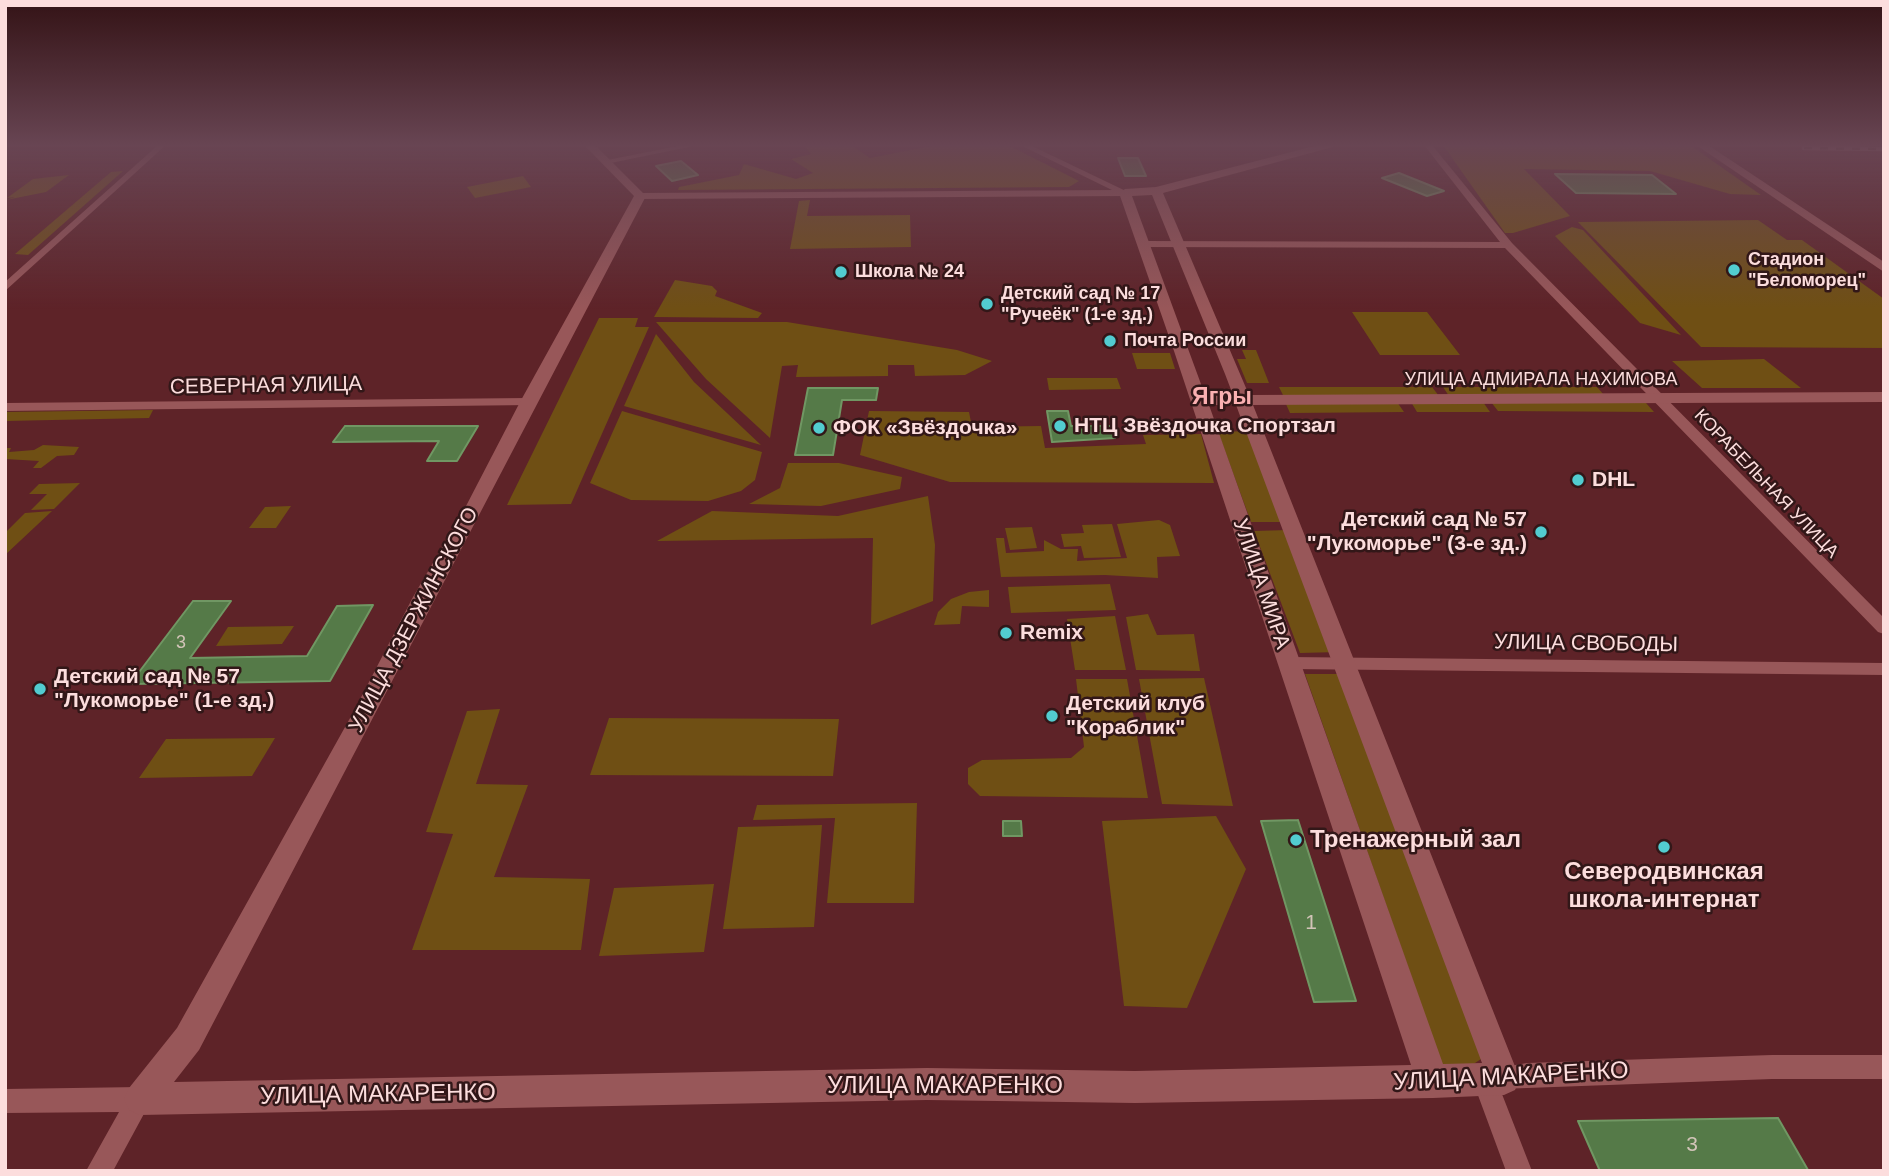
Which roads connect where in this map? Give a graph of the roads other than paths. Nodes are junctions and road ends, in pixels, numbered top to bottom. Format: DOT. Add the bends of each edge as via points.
graph roads {
  1 [pos="102,200"];
  2 [pos="638,200"];
  3 [pos="1127,200"];
  4 [pos="1160,200"];
  5 [pos="1472,200"];
  6 [pos="1783,200"];
  7 [pos="1143,244"];
  8 [pos="1179,244"];
  9 [pos="1508,245"];
  10 [pos="1884,268"];
  11 [pos="5,288"];
  12 [pos="1884,397"];
  13 [pos="1198,400"];
  14 [pos="1241,400"];
  15 [pos="1659,400"];
  16 [pos="528,402"];
  17 [pos="5,407"];
  18 [pos="1884,628"];
  19 [pos="1288,663"];
  20 [pos="1342,663"];
  21 [pos="1884,669"];
  22 [pos="1884,1067"];
  23 [pos="1494,1079"];
  24 [pos="1433,1082"];
  25 [pos="140,1099"];
  26 [pos="5,1101"];
  27 [pos="99,1171"];
  28 [pos="1518,1171"];
  1 -- 11 [label="street"];
  2 -- 16 [label="street, УЛИЦА ДЗЕРЖИНСКОГО"];
  3 -- 7 [label="street, УЛИЦА МИРА"];
  4 -- 8 [label="street"];
  5 -- 9 [label="street, КОРАБЕЛЬНАЯ УЛИЦА"];
  6 -- 10 [label="street"];
  7 -- 8 [label="street"];
  7 -- 13 [label="street, УЛИЦА МИРА"];
  8 -- 9 [label="street"];
  8 -- 14 [label="street"];
  9 -- 15 [label="street, КОРАБЕЛЬНАЯ УЛИЦА"];
  12 -- 15 [label="street, УЛИЦА АДМИРАЛА НАХИМОВА"];
  13 -- 14 [label="street, УЛИЦА АДМИРАЛА НАХИМОВА"];
  13 -- 19 [label="street, УЛИЦА МИРА"];
  14 -- 15 [label="street, УЛИЦА АДМИРАЛА НАХИМОВА"];
  14 -- 20 [label="street"];
  15 -- 18 [label="street, КОРАБЕЛЬНАЯ УЛИЦА"];
  16 -- 17 [label="street, СЕВЕРНАЯ УЛИЦА"];
  16 -- 25 [label="street, УЛИЦА ДЗЕРЖИНСКОГО" via="188,1039"];
  19 -- 20 [label="street, УЛИЦА СВОБОДЫ"];
  19 -- 24 [label="street, УЛИЦА МИРА"];
  20 -- 21 [label="street, УЛИЦА СВОБОДЫ"];
  20 -- 23 [label="street"];
  22 -- 23 [label="street, УЛИЦА МАКАРЕНКО"];
  23 -- 24 [label="street, УЛИЦА МАКАРЕНКО"];
  23 -- 28 [label="street"];
  24 -- 25 [label="street, УЛИЦА МАКАРЕНКО" via="1135,1087 927,1084"];
  25 -- 26 [label="street, УЛИЦА МАКАРЕНКО"];
  25 -- 27 [label="street"];
}
